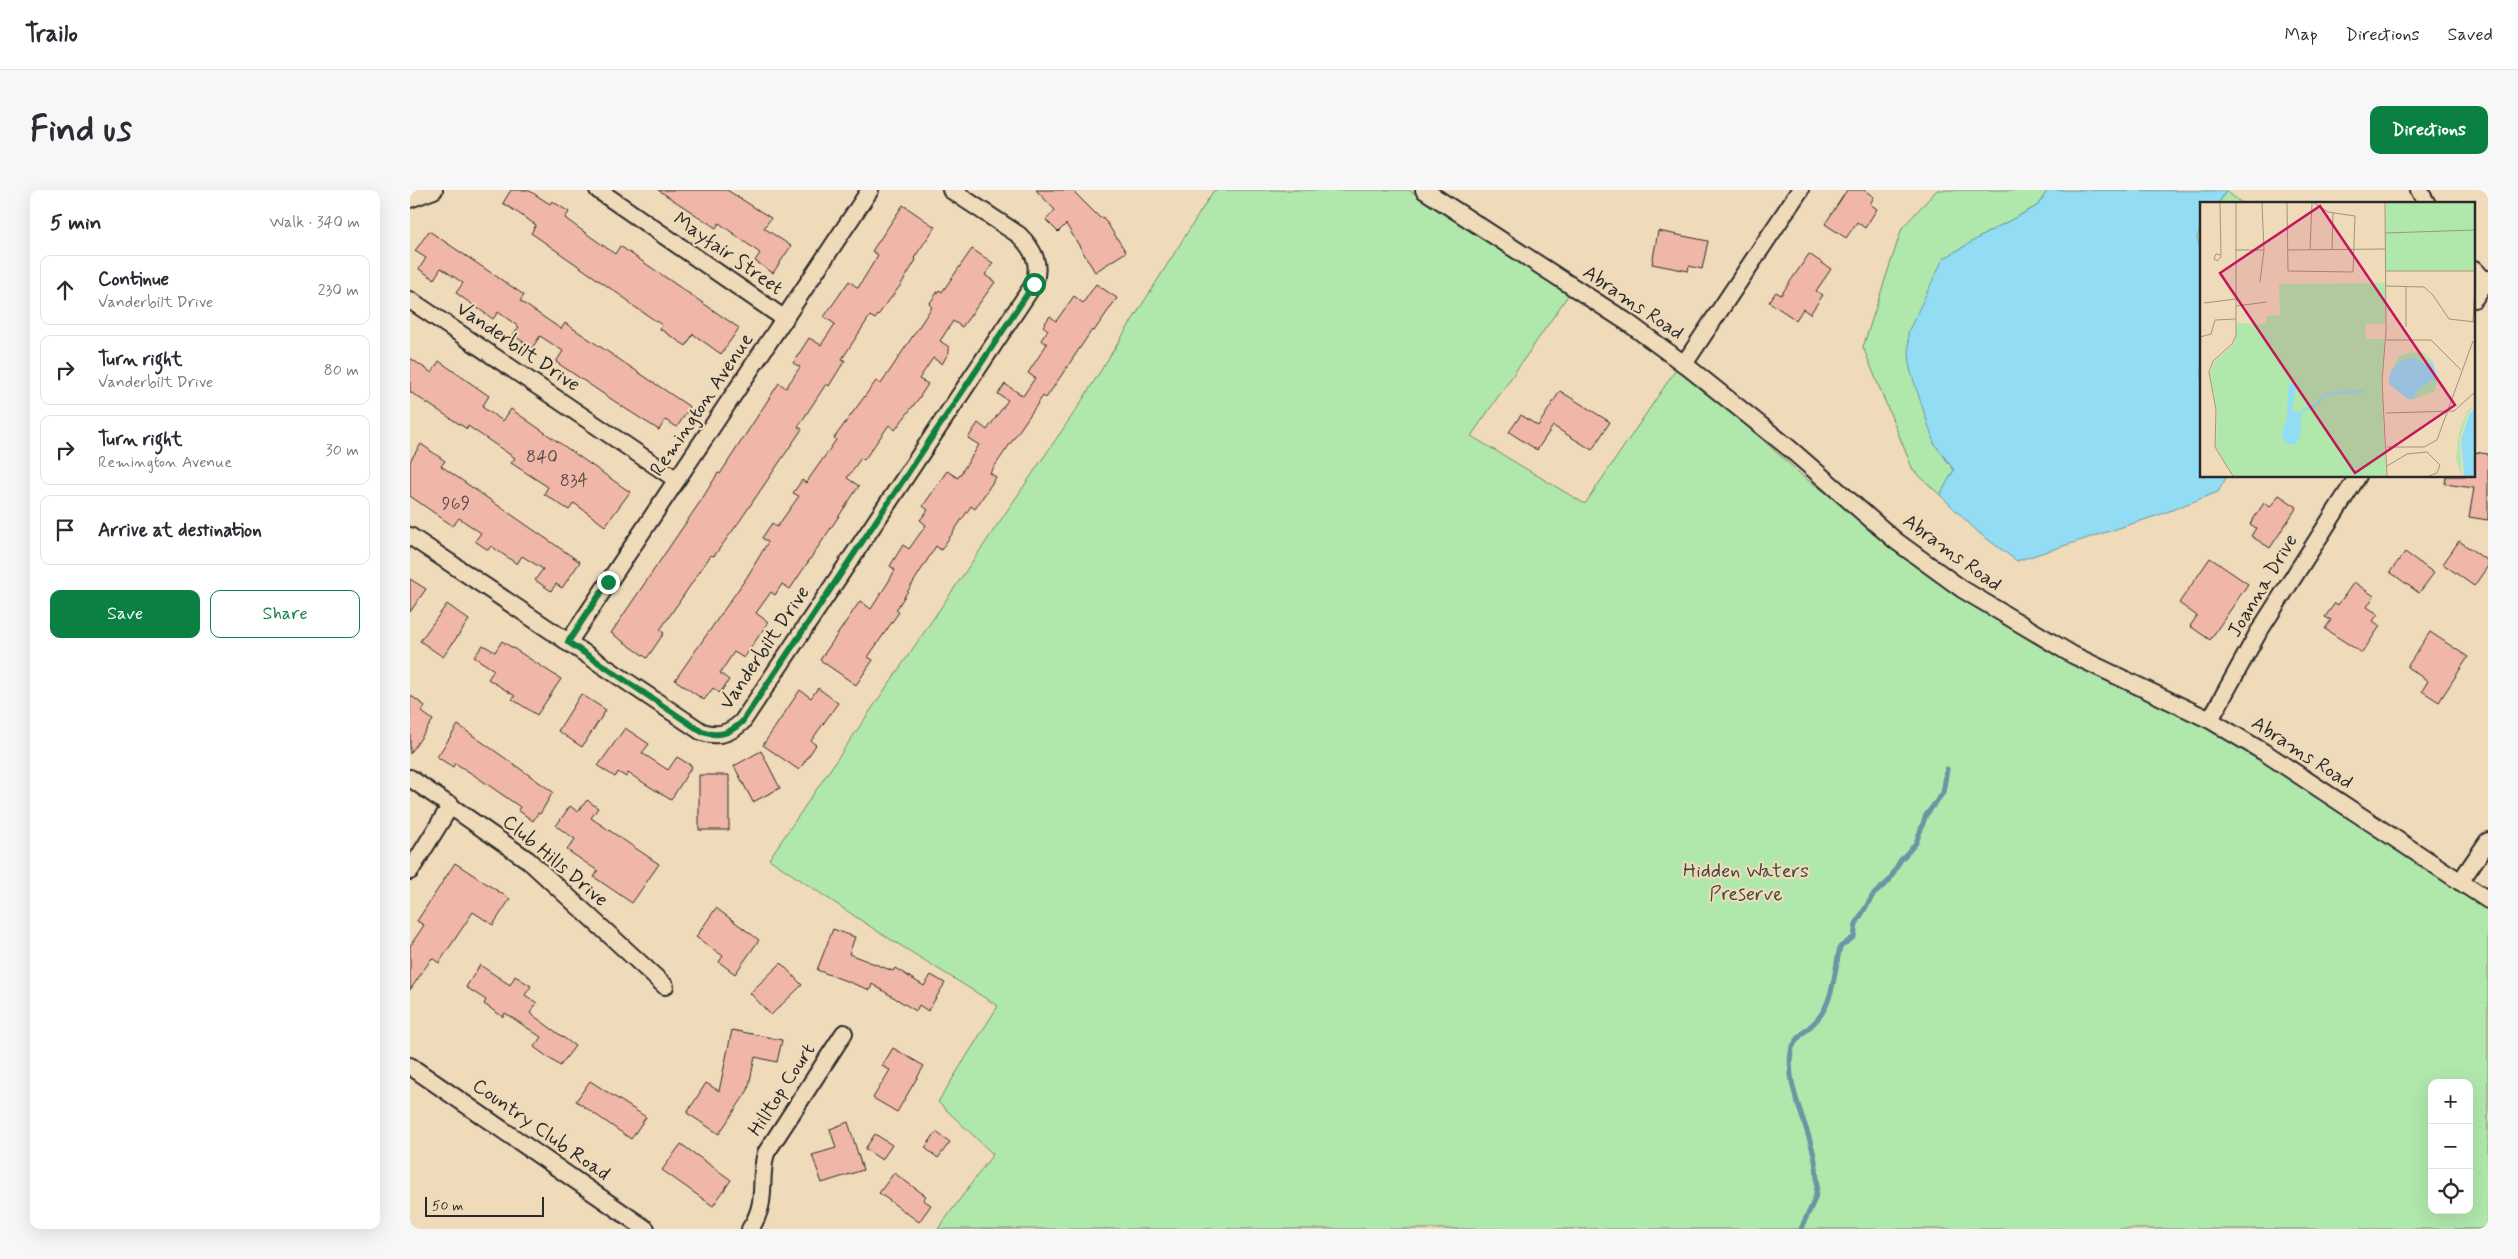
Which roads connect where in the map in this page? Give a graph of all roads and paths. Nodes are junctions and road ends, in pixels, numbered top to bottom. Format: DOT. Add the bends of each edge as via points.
graph roads {
  1 [pos="434,190"];
  2 [pos="598,190"];
  3 [pos="870,190"];
  4 [pos="951,190"];
  5 [pos="1424,190"];
  6 [pos="1800,190"];
  7 [pos="2418,190"];
  8 [pos="410,198"];
  9 [pos="2427,202"];
  10 [pos="2476,271"];
  11 [pos="2487,282"];
  12 [pos="2476,296"];
  13 [pos="410,300"];
  14 [pos="785,318"];
  15 [pos="1684,364"];
  16 [pos="2357,478"];
  17 [pos="677,480"];
  18 [pos="410,536"];
  19 [pos="568,642"];
  20 [pos="2210,720"];
  21 [pos="410,778"];
  22 [pos="451,805"];
  23 [pos="2488,842"];
  24 [pos="410,871"];
  25 [pos="2460,882"];
  26 [pos="2488,900"];
  27 [pos="665,986"];
  28 [pos="844,1033"];
  29 [pos="410,1066"];
  30 [pos="646,1229"];
  31 [pos="750,1229"];
  1 -- 8 [label="street"];
  2 -- 14 [label="street, Mayfair Street"];
  3 -- 14 [label="street, Remington Avenue"];
  4 -- 19 [label="street, Vanderbilt Drive" via="1019,235 1035,255 1038,267 1034,284 747,714 733,730 723,735 702,732"];
  5 -- 15 [label="street, Abrams Road" via="1627,322"];
  6 -- 15 [label="street"];
  7 -- 9 [label="street"];
  10 -- 11 [label="street"];
  11 -- 12 [label="street"];
  13 -- 17 [label="street, Vanderbilt Drive"];
  14 -- 17 [label="street, Remington Avenue"];
  15 -- 20 [label="street, Abrams Road" via="1896,540 1962,589 2073,655"];
  16 -- 20 [label="street, Joanna Drive" via="2258,633"];
  17 -- 19 [label="street, Remington Avenue"];
  18 -- 19 [label="street, Vanderbilt Drive"];
  20 -- 25 [label="street, Abrams Road"];
  21 -- 22 [label="street, Club Hills Drive"];
  22 -- 24 [label="street"];
  22 -- 27 [label="street, Club Hills Drive" via="528,860"];
  23 -- 25 [label="street"];
  25 -- 26 [label="street, Abrams Road"];
  28 -- 31 [label="street, Hilltop Court" via="766,1153 761,1206"];
  29 -- 30 [label="street, Country Club Road"];
}
